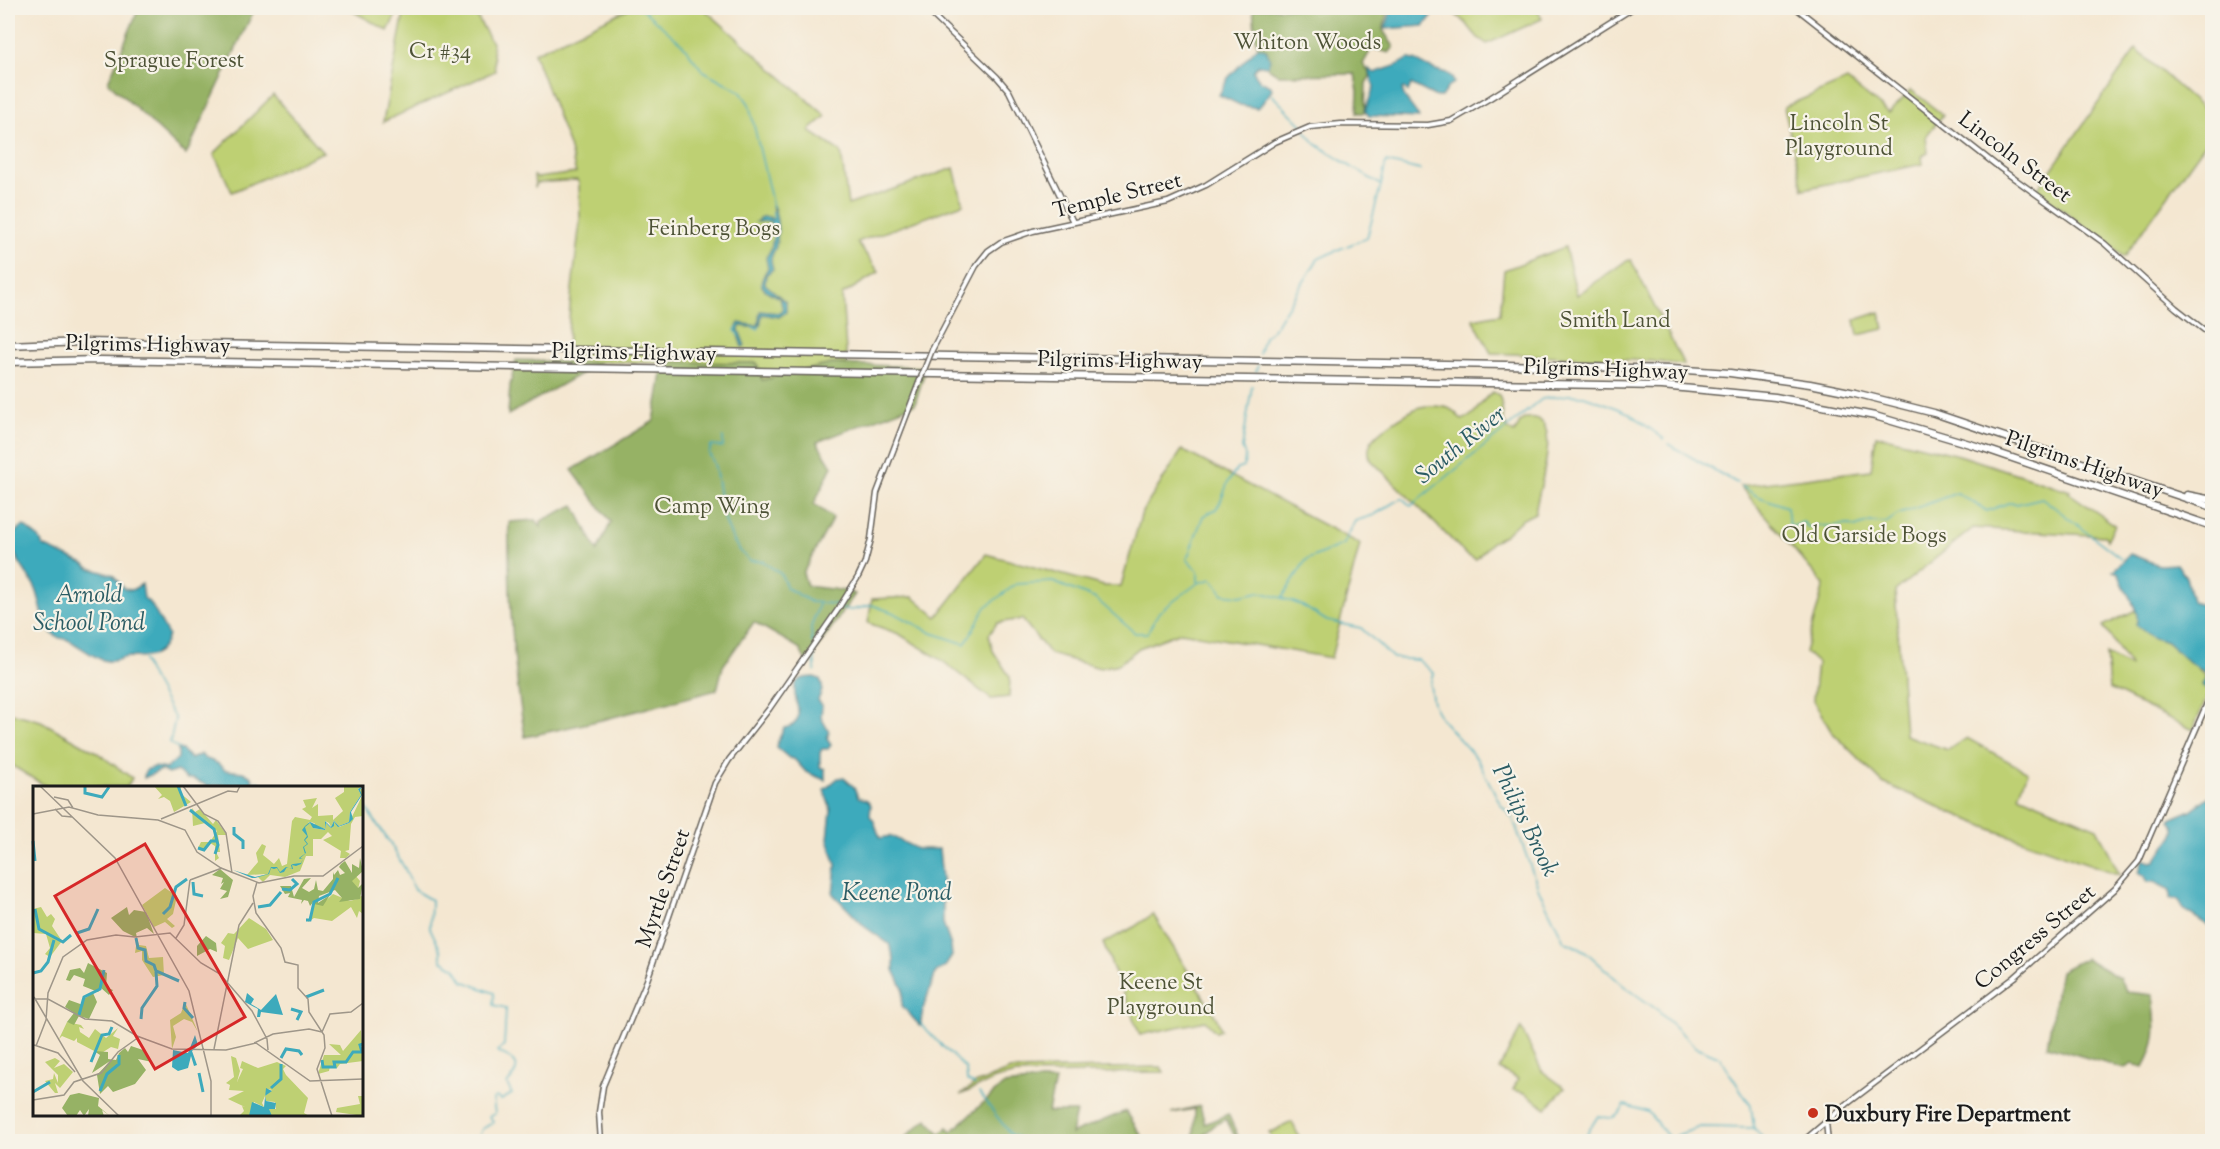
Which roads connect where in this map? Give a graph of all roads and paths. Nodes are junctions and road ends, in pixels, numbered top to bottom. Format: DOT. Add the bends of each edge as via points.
graph roads {
  1 [pos="925,8"];
  2 [pos="1633,8"];
  3 [pos="1796,8"];
  4 [pos="1066,212"];
  5 [pos="1073,222"];
  6 [pos="1062,225"];
  7 [pos="2212,336"];
  8 [pos="8,345"];
  9 [pos="8,362"];
  10 [pos="2160,489"];
  11 [pos="2212,500"];
  12 [pos="2212,507"];
  13 [pos="2212,525"];
  14 [pos="794,672"];
  15 [pos="2212,692"];
  16 [pos="1826,1121"];
  17 [pos="601,1142"];
  18 [pos="1799,1142"];
  19 [pos="1828,1142"];
  1 -- 4 [label="main road" via="1009,91"];
  2 -- 5 [label="main road, Temple Street" via="1455,119 1434,124 1341,123 1310,127 1275,142 1211,183 1173,199"];
  3 -- 7 [label="main road, Lincoln Street" via="2001,169 2086,229"];
  4 -- 5 [label="main road"];
  4 -- 6 [label="main road"];
  5 -- 6 [label="main road, Temple Street"];
  6 -- 14 [label="main road, Temple Street, bridge" via="996,244 984,254 920,380 877,493 865,562"];
  8 -- 10 [label="highway, Pilgrims Highway" via="92,342 1306,362 1651,369 1743,375 1854,393 1934,413"];
  9 -- 13 [label="highway, Pilgrims Highway" via="100,360 1662,386 1748,393 1837,408 1922,429"];
  10 -- 11 [label="highway"];
  10 -- 12 [label="highway, Pilgrims Highway"];
  14 -- 17 [label="main road, Myrtle Street" via="715,783 647,980 603,1086 599,1107"];
  15 -- 16 [label="main road, Congress Street" via="2139,861 2124,880 2015,977"];
  16 -- 18 [label="main road, Congress Street"];
  16 -- 19 [label="main road"];
}
